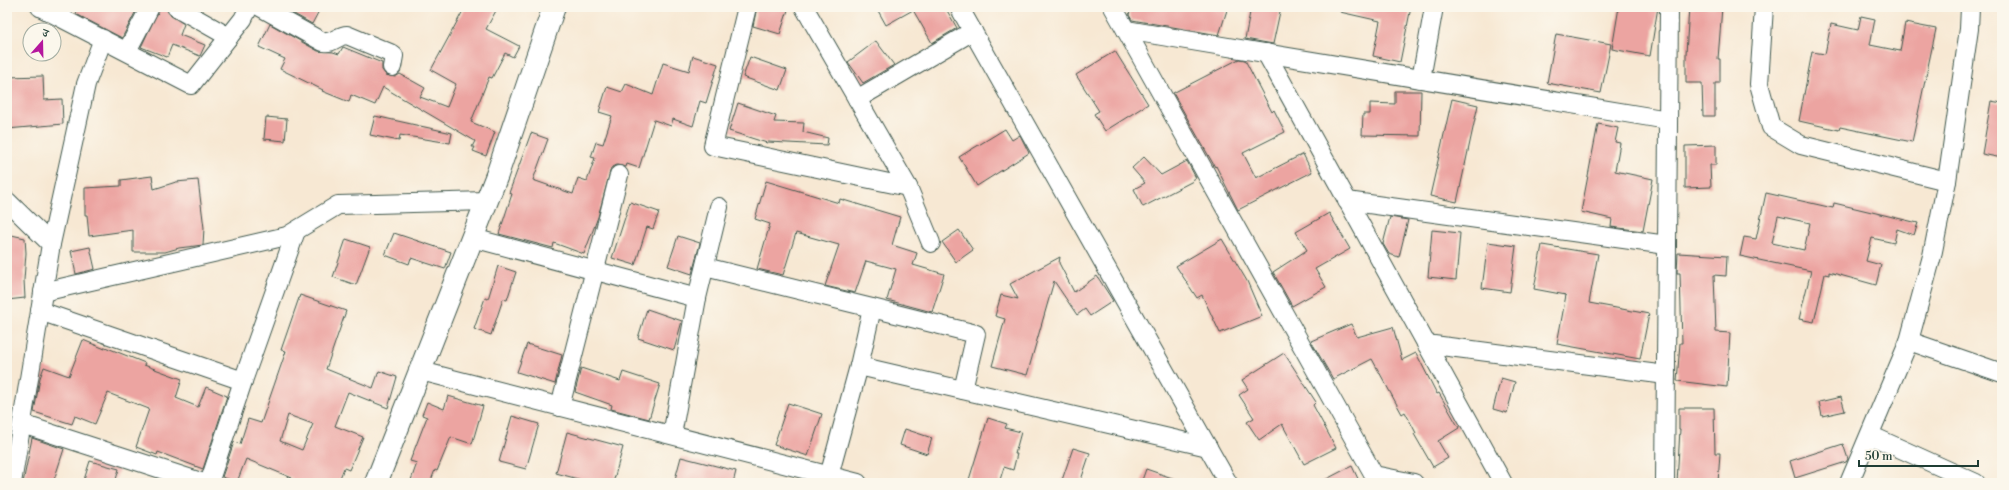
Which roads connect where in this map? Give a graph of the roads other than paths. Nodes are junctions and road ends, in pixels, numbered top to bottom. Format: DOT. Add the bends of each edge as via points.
graph roads {
  1 [pos="40,7"];
  2 [pos="150,7"];
  3 [pos="176,7"];
  4 [pos="249,7"];
  5 [pos="260,7"];
  6 [pos="554,7"];
  7 [pos="747,7"];
  8 [pos="804,7"];
  9 [pos="959,7"];
  10 [pos="1113,7"];
  11 [pos="1434,7"];
  12 [pos="1669,7"];
  13 [pos="1764,7"];
  14 [pos="1970,7"];
  15 [pos="1126,30"];
  16 [pos="973,31"];
  17 [pos="229,37"];
  18 [pos="103,39"];
  19 [pos="127,51"];
  20 [pos="1266,53"];
  21 [pos="392,67"];
  22 [pos="1421,79"];
  23 [pos="857,99"];
  24 [pos="1668,120"];
  25 [pos="619,175"];
  26 [pos="1947,181"];
  27 [pos="908,187"];
  28 [pos="7,201"];
  29 [pos="1347,201"];
  30 [pos="487,202"];
  31 [pos="720,207"];
  32 [pos="296,231"];
  33 [pos="473,238"];
  34 [pos="931,243"];
  35 [pos="50,244"];
  36 [pos="1667,245"];
  37 [pos="705,267"];
  38 [pos="594,271"];
  39 [pos="43,292"];
  40 [pos="697,298"];
  41 [pos="872,308"];
  42 [pos="40,311"];
  43 [pos="1909,342"];
  44 [pos="1426,344"];
  45 [pos="859,366"];
  46 [pos="421,372"];
  47 [pos="2002,372"];
  48 [pos="1666,375"];
  49 [pos="243,382"];
  50 [pos="963,390"];
  51 [pos="560,407"];
  52 [pos="22,424"];
  53 [pos="672,435"];
  54 [pos="1870,435"];
  55 [pos="1208,446"];
  56 [pos="829,476"];
  57 [pos="12,483"];
  58 [pos="204,483"];
  59 [pos="209,483"];
  60 [pos="376,483"];
  61 [pos="858,483"];
  62 [pos="1228,483"];
  63 [pos="1414,483"];
  64 [pos="1503,483"];
  65 [pos="1664,483"];
  66 [pos="1849,483"];
  67 [pos="1976,483"];
  1 -- 18 [label="street"];
  2 -- 19 [label="street"];
  3 -- 17 [label="street"];
  4 -- 17 [label="street" via="244,19"];
  5 -- 21 [label="street" via="323,42 347,35 390,53 394,56"];
  6 -- 30 [label="street"];
  7 -- 27 [label="street" via="713,146"];
  8 -- 23 [label="street"];
  9 -- 16 [label="street"];
  10 -- 15 [label="street"];
  11 -- 22 [label="street"];
  12 -- 24 [label="street"];
  13 -- 26 [label="street" via="1759,84 1771,127 1801,145"];
  14 -- 26 [label="street"];
  15 -- 20 [label="street"];
  15 -- 63 [label="street" via="1374,475"];
  16 -- 23 [label="street"];
  16 -- 55 [label="street"];
  17 -- 19 [label="street" via="191,85"];
  18 -- 19 [label="street"];
  18 -- 35 [label="street" via="86,84"];
  20 -- 22 [label="street"];
  20 -- 29 [label="street"];
  22 -- 24 [label="street"];
  23 -- 27 [label="street"];
  24 -- 36 [label="street"];
  25 -- 38 [label="street"];
  26 -- 43 [label="street" via="1932,256"];
  27 -- 34 [label="street"];
  28 -- 35 [label="street"];
  29 -- 36 [label="street"];
  29 -- 44 [label="street"];
  30 -- 32 [label="street" via="338,205"];
  30 -- 33 [label="street"];
  31 -- 37 [label="street"];
  32 -- 39 [label="street" via="287,236"];
  32 -- 49 [label="street"];
  33 -- 38 [label="street"];
  33 -- 46 [label="street"];
  35 -- 39 [label="street"];
  36 -- 48 [label="street"];
  37 -- 40 [label="street"];
  37 -- 41 [label="street"];
  38 -- 40 [label="street"];
  38 -- 51 [label="street"];
  39 -- 42 [label="street"];
  40 -- 53 [label="street"];
  41 -- 45 [label="street"];
  41 -- 50 [label="street" via="976,334"];
  42 -- 49 [label="street"];
  42 -- 52 [label="street"];
  43 -- 47 [label="street"];
  43 -- 54 [label="street"];
  44 -- 48 [label="street"];
  44 -- 64 [label="street"];
  45 -- 50 [label="street"];
  45 -- 56 [label="street"];
  46 -- 51 [label="street"];
  46 -- 60 [label="street"];
  48 -- 65 [label="street"];
  49 -- 59 [label="street"];
  50 -- 55 [label="street"];
  51 -- 53 [label="street"];
  52 -- 57 [label="street"];
  52 -- 58 [label="street"];
  53 -- 56 [label="street"];
  54 -- 66 [label="street"];
  54 -- 67 [label="street"];
  55 -- 62 [label="street"];
  56 -- 61 [label="street"];
}
